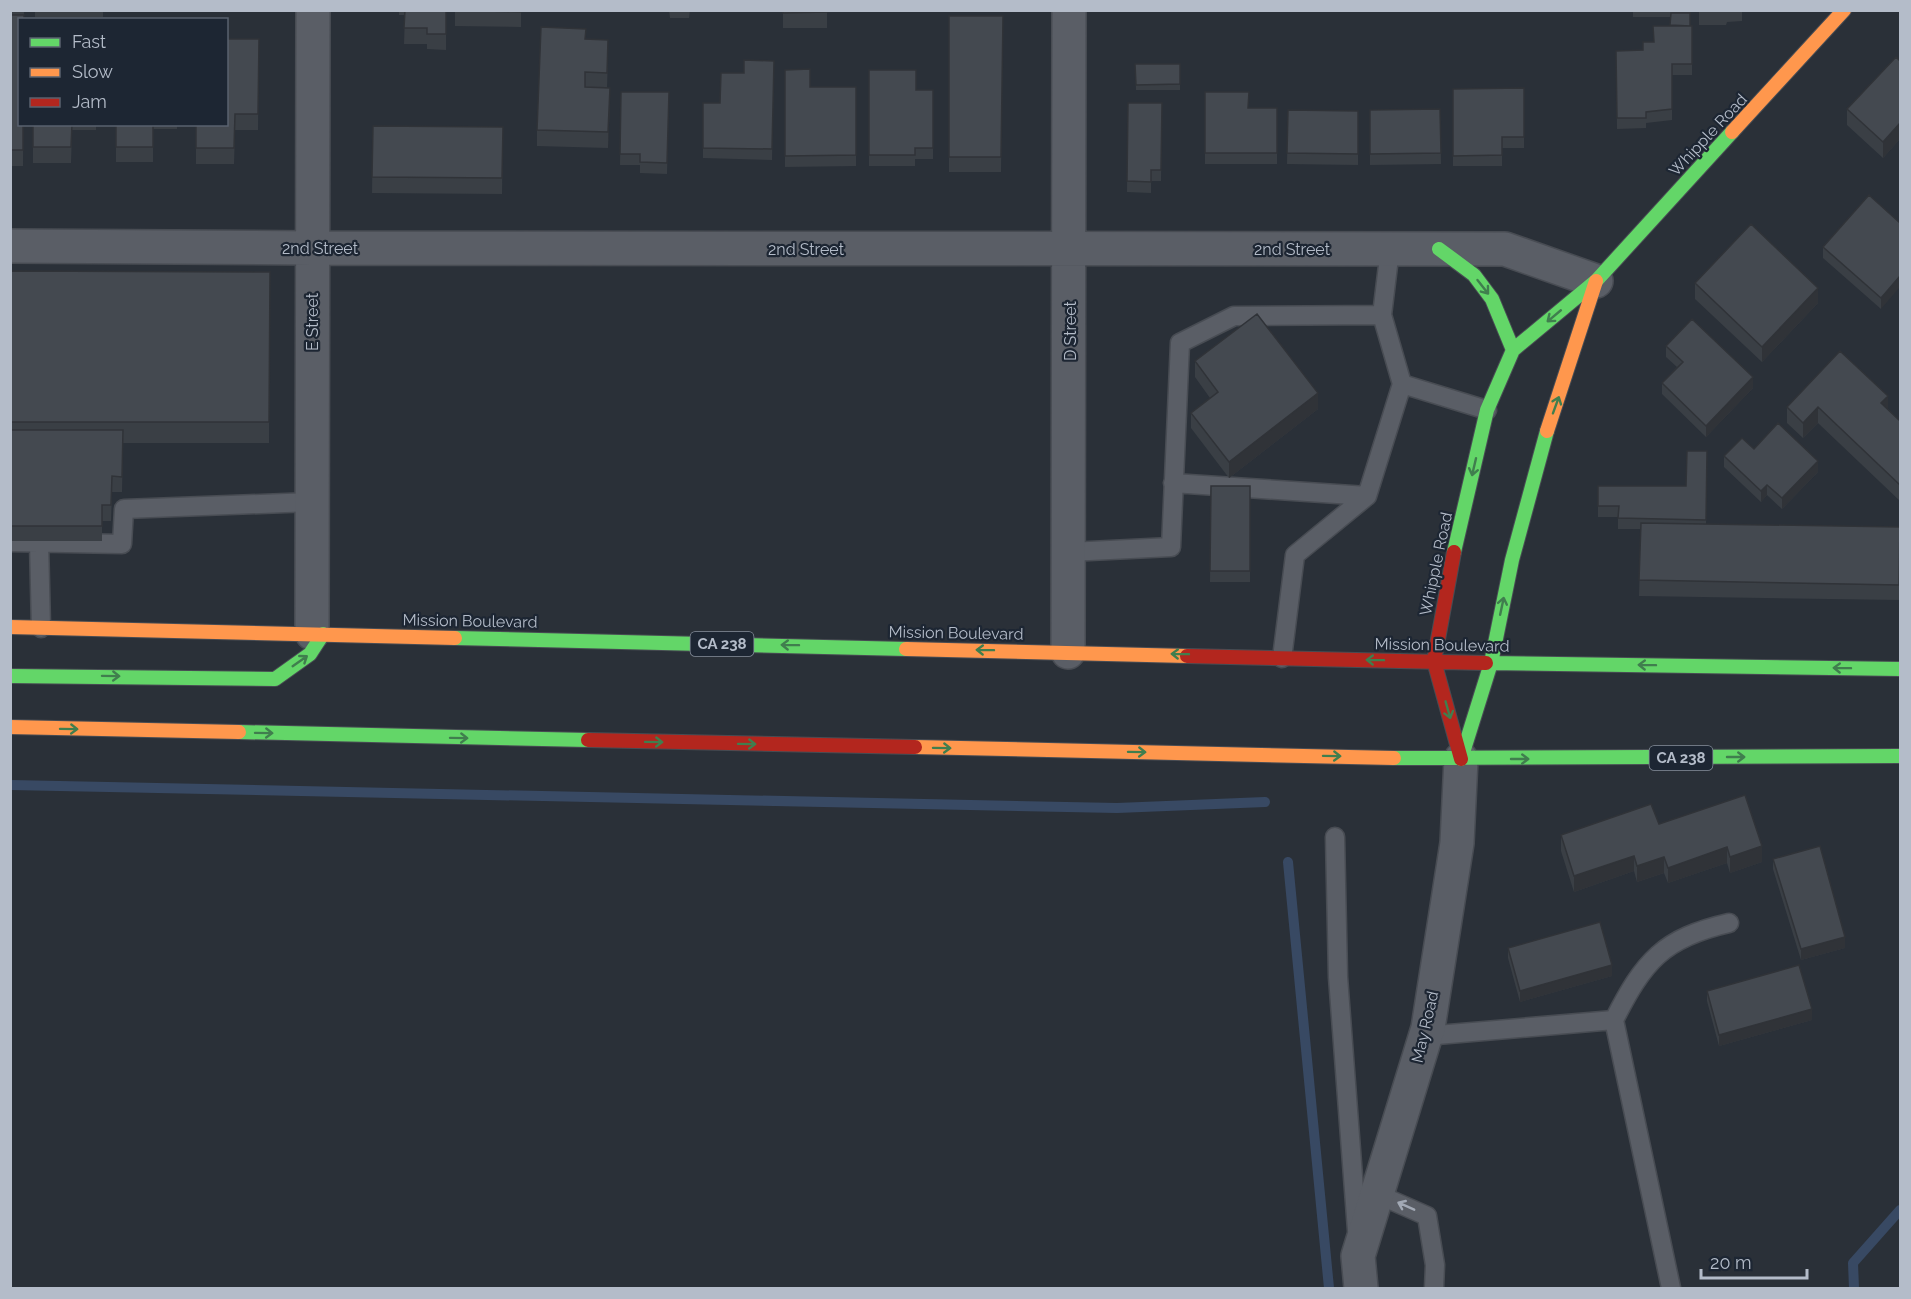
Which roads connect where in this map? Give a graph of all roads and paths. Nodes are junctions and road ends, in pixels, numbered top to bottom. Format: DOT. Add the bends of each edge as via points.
graph roads {
  1 [pos="313,10"];
  2 [pos="1070,10"];
  3 [pos="1844,10"];
  4 [pos="10,246"];
  5 [pos="313,248"];
  6 [pos="1071,249"];
  7 [pos="1390,249"];
  8 [pos="1439,249"];
  9 [pos="1596,281"];
  10 [pos="1382,315"];
  11 [pos="1513,350"];
  12 [pos="1402,384"];
  13 [pos="1487,410"];
  14 [pos="1173,483"];
  15 [pos="1367,496"];
  16 [pos="312,502"];
  17 [pos="10,542"];
  18 [pos="39,542"];
  19 [pos="1069,552"];
  20 [pos="10,627"];
  21 [pos="41,628"];
  22 [pos="317,634"];
  23 [pos="1068,652"];
  24 [pos="1282,658"];
  25 [pos="1434,661"];
  26 [pos="1491,663"];
  27 [pos="1900,669"];
  28 [pos="10,676"];
  29 [pos="10,727"];
  30 [pos="1900,756"];
  31 [pos="1461,759"];
  32 [pos="1335,837"];
  33 [pos="1729,923"];
  34 [pos="1614,1020"];
  35 [pos="1425,1036"];
  36 [pos="1377,1194"];
  37 [pos="1358,1256"];
  38 [pos="1361,1288"];
  39 [pos="1434,1288"];
  40 [pos="1671,1288"];
  1 -- 5 [label="street, E Street"];
  2 -- 6 [label="street, D Street"];
  3 -- 9 [label="main road, Whipple Road"];
  4 -- 5 [label="street, 2nd Street"];
  5 -- 6 [label="street, 2nd Street"];
  5 -- 16 [label="street, E Street"];
  6 -- 7 [label="street, 2nd Street"];
  6 -- 19 [label="street, D Street"];
  7 -- 8 [label="street, 2nd Street"];
  7 -- 10 [label="lane"];
  8 -- 9 [label="street, 2nd Street" via="1505,249"];
  8 -- 11 [label="main road, one-way" via="1474,276 1492,299"];
  9 -- 11 [label="main road, Whipple Road, one-way"];
  26 -- 9 [label="main road, Whipple Road, one-way" via="1540,451"];
  10 -- 12 [label="lane"];
  10 -- 14 [label="lane" via="1234,316 1180,343"];
  11 -- 13 [label="main road, Whipple Road"];
  12 -- 13 [label="lane"];
  12 -- 15 [label="lane"];
  13 -- 25 [label="main road, Whipple Road, one-way"];
  14 -- 15 [label="lane"];
  14 -- 19 [label="lane" via="1171,546"];
  15 -- 24 [label="lane" via="1295,555"];
  16 -- 18 [label="lane" via="124,510 122,544"];
  16 -- 22 [label="street, E Street"];
  17 -- 18 [label="lane"];
  18 -- 21 [label="lane"];
  19 -- 23 [label="street, D Street"];
  20 -- 21 [label="main road, Mission Boulevard / CA 238"];
  21 -- 22 [label="main road, Mission Boulevard / CA 238"];
  23 -- 22 [label="main road, Mission Boulevard / CA 238, one-way"];
  28 -- 22 [label="main road, one-way" via="275,679 310,654"];
  24 -- 23 [label="main road, Mission Boulevard / CA 238, one-way"];
  25 -- 24 [label="main road, Mission Boulevard / CA 238, one-way"];
  25 -- 26 [label="main road, Mission Boulevard / CA 238"];
  25 -- 31 [label="main road, Whipple Road, one-way"];
  27 -- 26 [label="main road, Mission Boulevard / CA 238, one-way"];
  26 -- 31 [label="main road, Whipple Road"];
  29 -- 31 [label="main road, CA 238, one-way"];
  31 -- 30 [label="main road, CA 238, one-way"];
  31 -- 35 [label="street, May Road" via="1457,843"];
  32 -- 37 [label="lane" via="1338,977"];
  33 -- 34 [label="lane" via="1672,942 1628,992"];
  34 -- 35 [label="lane"];
  34 -- 40 [label="lane"];
  35 -- 36 [label="street, May Road"];
  36 -- 37 [label="street, May Road"];
  39 -- 36 [label="lane, one-way" via="1435,1265 1427,1216"];
  37 -- 38 [label="street, May Road"];
}
